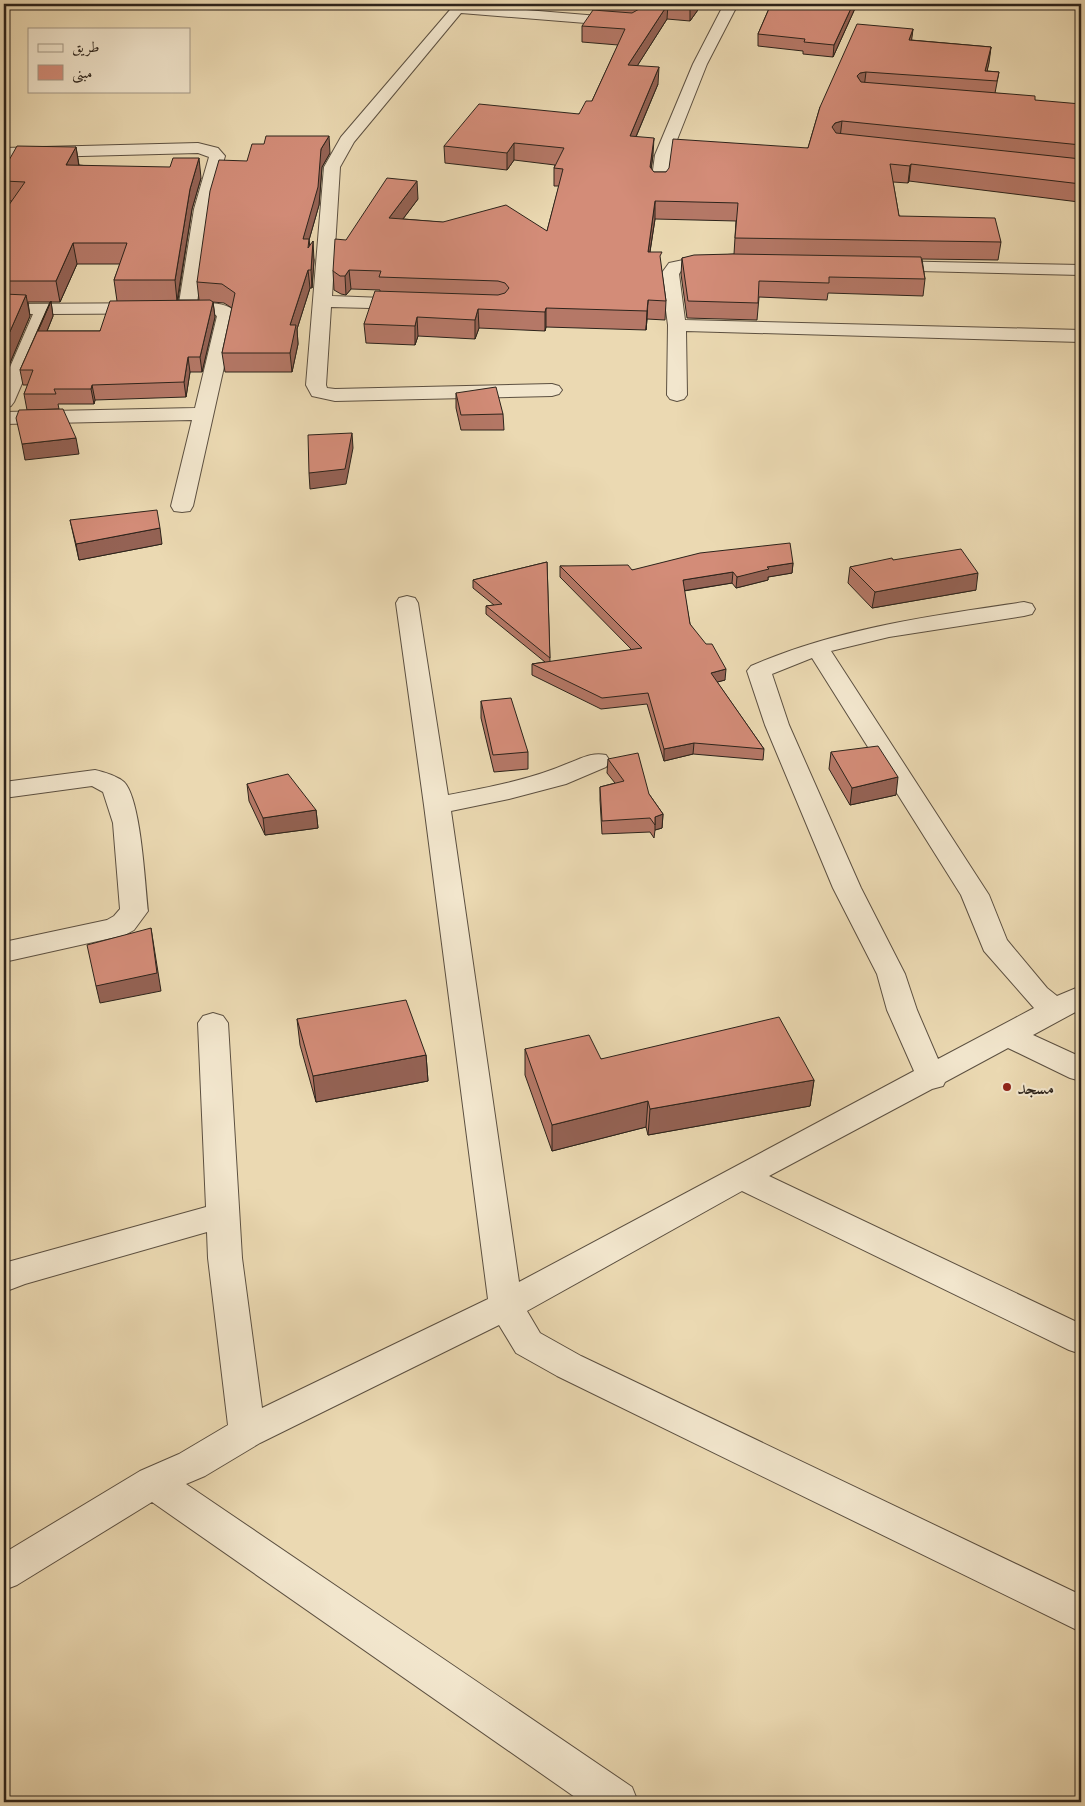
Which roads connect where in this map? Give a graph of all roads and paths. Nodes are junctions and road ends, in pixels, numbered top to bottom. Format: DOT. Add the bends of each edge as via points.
graph roads {
  1 [pos="731,4"];
  2 [pos="460,6"];
  3 [pos="632,23"];
  4 [pos="4,153"];
  5 [pos="659,185"];
  6 [pos="733,264"];
  7 [pos="872,266"];
  8 [pos="1081,270"];
  9 [pos="323,301"];
  10 [pos="430,305"];
  11 [pos="187,308"];
  12 [pos="4,309"];
  13 [pos="45,309"];
  14 [pos="677,325"];
  15 [pos="1081,336"];
  16 [pos="552,390"];
  17 [pos="678,395"];
  18 [pos="4,402"];
  19 [pos="203,414"];
  20 [pos="4,418"];
  21 [pos="182,506"];
  22 [pos="406,603"];
  23 [pos="1024,609"];
  24 [pos="818,649"];
  25 [pos="597,761"];
  26 [pos="4,790"];
  27 [pos="437,805"];
  28 [pos="4,952"];
  29 [pos="1068,1004"];
  30 [pos="213,1023"];
  31 [pos="1009,1036"];
  32 [pos="1081,1070"];
  33 [pos="932,1078"];
  34 [pos="741,1177"];
  35 [pos="222,1215"];
  36 [pos="4,1279"];
  37 [pos="506,1306"];
  38 [pos="1081,1340"];
  39 [pos="247,1432"];
  40 [pos="153,1482"];
  41 [pos="4,1573"];
  42 [pos="1081,1614"];
  43 [pos="617,1802"];
  1 -- 5 [label="street" via="700,64 663,155"];
  2 -- 3 [label="street"];
  2 -- 9 [label="street" via="347,140 332,168"];
  4 -- 11 [label="street" via="198,148 212,151 217,156 202,208"];
  6 -- 14 [label="street" via="675,267 670,274"];
  7 -- 8 [label="street"];
  9 -- 10 [label="street"];
  9 -- 16 [label="street" via="316,386 325,395"];
  11 -- 13 [label="street"];
  11 -- 19 [label="street" via="214,308 226,313"];
  12 -- 13 [label="street"];
  13 -- 18 [label="street"];
  14 -- 15 [label="street"];
  14 -- 17 [label="street"];
  19 -- 20 [label="street"];
  19 -- 21 [label="street"];
  22 -- 27 [label="street"];
  23 -- 24 [label="street" via="858,636"];
  24 -- 29 [label="street" via="976,895 994,944 1037,995"];
  24 -- 33 [label="street" via="759,671 777,725 848,888 891,974 902,1010"];
  25 -- 27 [label="street" via="557,778"];
  26 -- 28 [label="street" via="95,778 114,787 126,822 134,901 134,911 115,928"];
  27 -- 37 [label="street"];
  29 -- 31 [label="street"];
  30 -- 35 [label="street"];
  31 -- 32 [label="street"];
  31 -- 33 [label="street"];
  33 -- 34 [label="street"];
  34 -- 37 [label="street"];
  34 -- 38 [label="street"];
  35 -- 36 [label="street"];
  35 -- 39 [label="street"];
  37 -- 39 [label="street"];
  37 -- 42 [label="street" via="528,1343 569,1366"];
  39 -- 40 [label="street" via="192,1465"];
  40 -- 41 [label="street"];
  40 -- 43 [label="street"];
}
